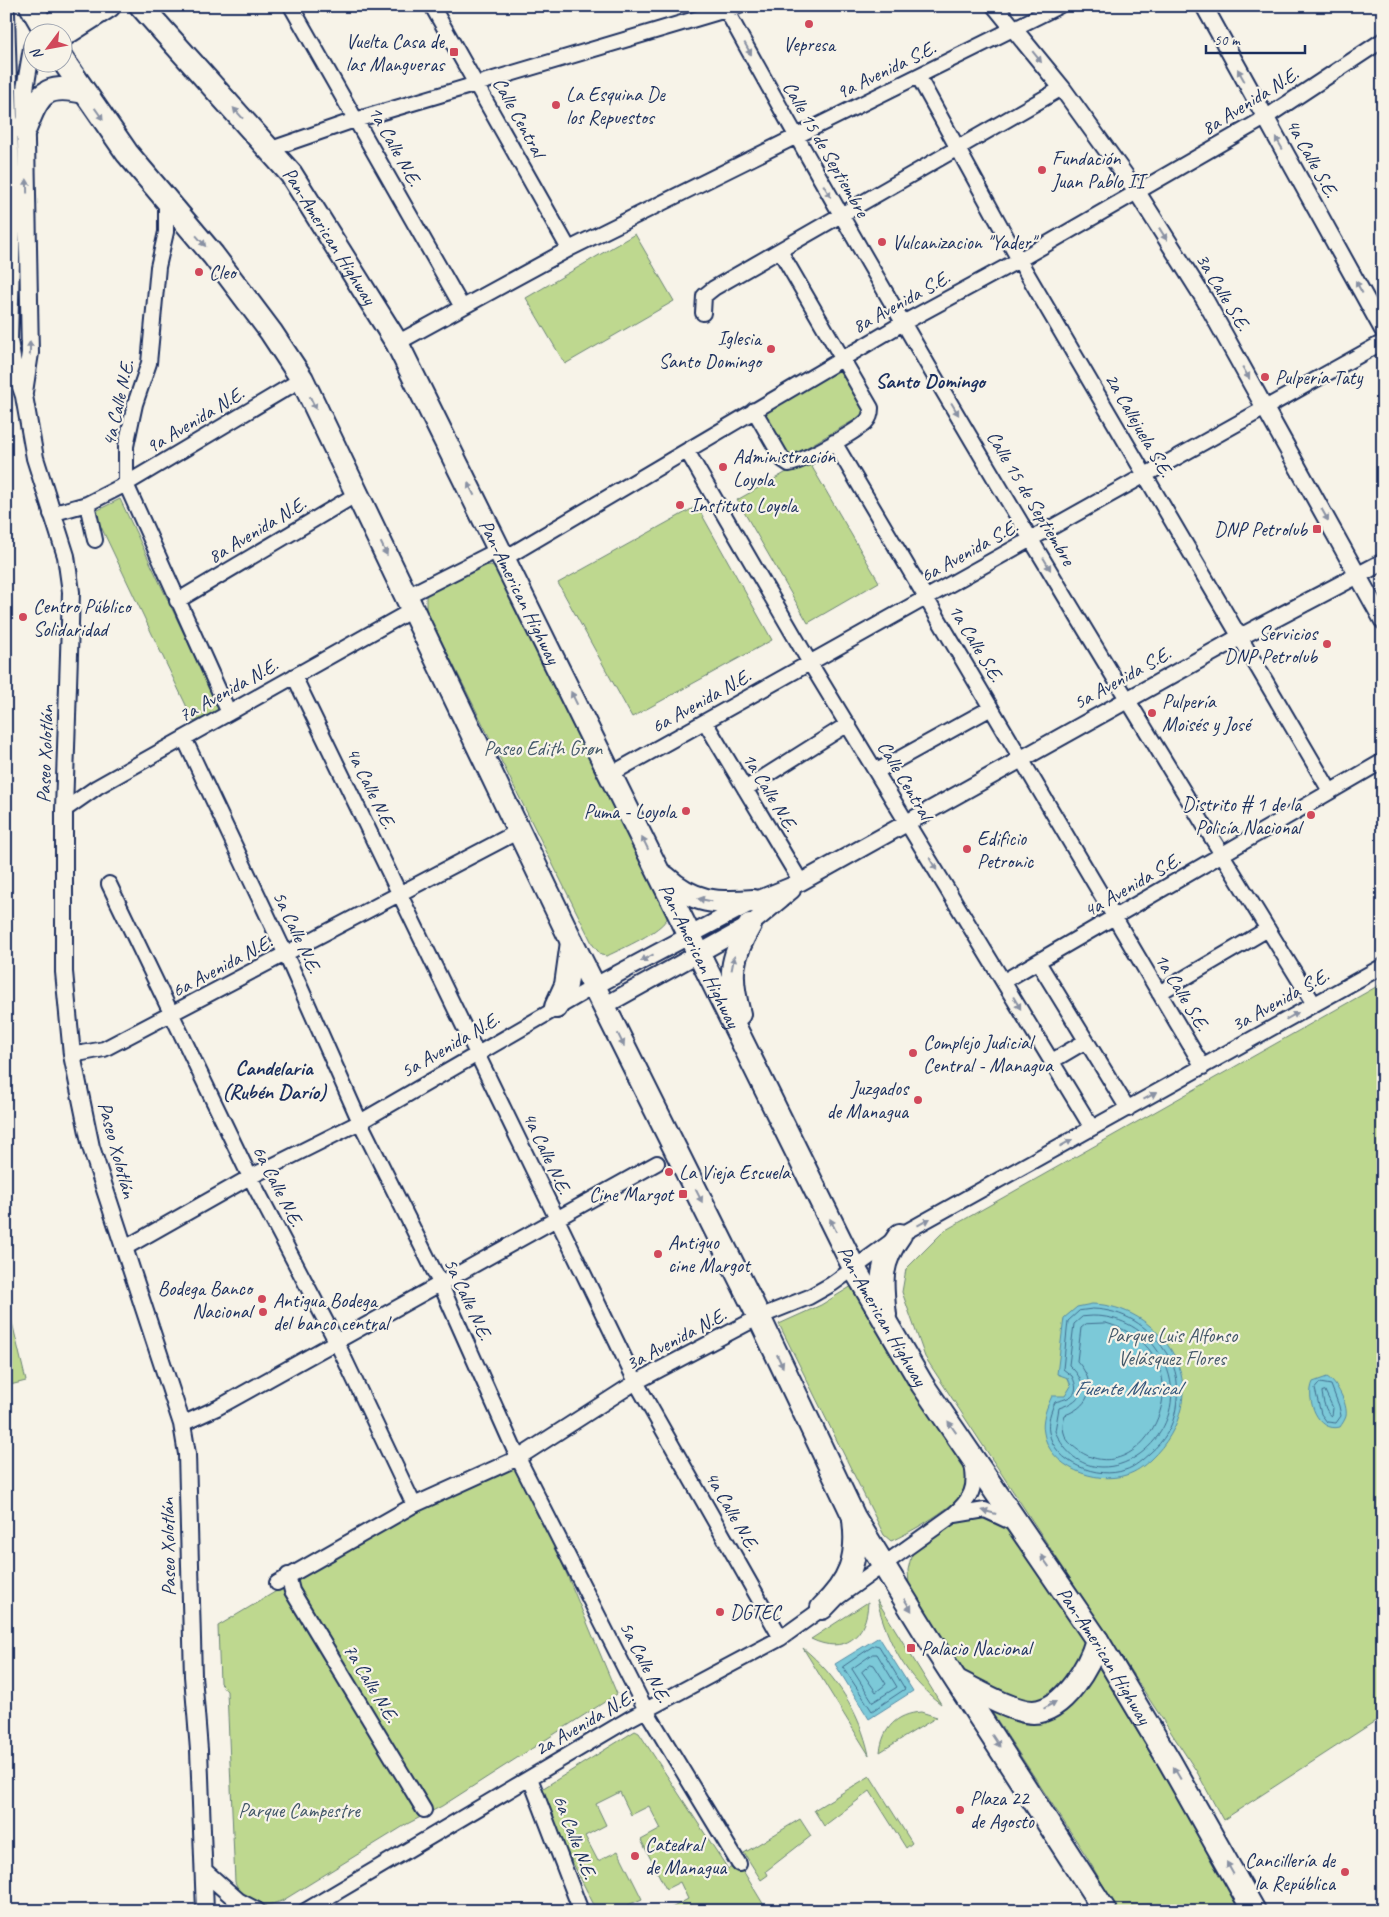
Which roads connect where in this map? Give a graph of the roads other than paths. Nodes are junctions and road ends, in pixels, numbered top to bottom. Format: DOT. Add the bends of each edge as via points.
graph roads {
  1 [pos="73,6"];
  2 [pos="109,6"];
  3 [pos="141,6"];
  4 [pos="291,6"];
  5 [pos="432,6"];
  6 [pos="995,6"];
  7 [pos="1059,6"];
  8 [pos="1204,6"];
  9 [pos="31,7"];
  10 [pos="730,7"];
  11 [pos="7,18"];
  12 [pos="39,22"];
  13 [pos="59,22"];
  14 [pos="72,24"];
  15 [pos="1013,29"];
  16 [pos="1383,40"];
  17 [pos="31,72"];
  18 [pos="71,72"];
  19 [pos="918,76"];
  20 [pos="477,84"];
  21 [pos="1062,88"];
  22 [pos="84,92"];
  23 [pos="1265,118"];
  24 [pos="357,120"];
  25 [pos="25,129"];
  26 [pos="795,137"];
  27 [pos="957,147"];
  28 [pos="270,149"];
  29 [pos="1137,192"];
  30 [pos="166,201"];
  31 [pos="841,216"];
  32 [pos="9,222"];
  33 [pos="569,249"];
  34 [pos="780,252"];
  35 [pos="1019,260"];
  36 [pos="462,307"];
  37 [pos="703,313"];
  38 [pos="903,323"];
  39 [pos="1383,330"];
  40 [pos="1383,342"];
  41 [pos="397,343"];
  42 [pos="842,359"];
  43 [pos="302,379"];
  44 [pos="24,396"];
  45 [pos="1266,407"];
  46 [pos="754,410"];
  47 [pos="834,442"];
  48 [pos="687,451"];
  49 [pos="1145,475"];
  50 [pos="126,484"];
  51 [pos="357,494"];
  52 [pos="87,504"];
  53 [pos="51,514"];
  54 [pos="1032,538"];
  55 [pos="95,540"];
  56 [pos="503,553"];
  57 [pos="1383,562"];
  58 [pos="1360,575"];
  59 [pos="926,598"];
  60 [pos="178,601"];
  61 [pos="411,602"];
  62 [pos="1383,621"];
  63 [pos="1240,637"];
  64 [pos="810,663"];
  65 [pos="294,676"];
  66 [pos="1127,700"];
  67 [pos="991,708"];
  68 [pos="229,713"];
  69 [pos="705,722"];
  70 [pos="848,724"];
  71 [pos="184,738"];
  72 [pos="1021,759"];
  73 [pos="1383,761"];
  74 [pos="877,771"];
  75 [pos="611,774"];
  76 [pos="745,789"];
  77 [pos="1330,791"];
  78 [pos="64,810"];
  79 [pos="908,822"];
  80 [pos="519,831"];
  81 [pos="1222,855"];
  82 [pos="656,866"];
  83 [pos="801,882"];
  84 [pos="109,884"];
  85 [pos="400,894"];
  86 [pos="754,901"];
  87 [pos="1114,918"];
  88 [pos="750,925"];
  89 [pos="1268,929"];
  90 [pos="572,942"];
  91 [pos="694,944"];
  92 [pos="286,955"];
  93 [pos="1038,962"];
  94 [pos="1383,966"];
  95 [pos="1004,982"];
  96 [pos="1159,993"];
  97 [pos="600,996"];
  98 [pos="1314,1004"];
  99 [pos="556,1007"];
  100 [pos="171,1016"];
  101 [pos="1086,1041"];
  102 [pos="479,1054"];
  103 [pos="72,1055"];
  104 [pos="752,1061"];
  105 [pos="1052,1061"];
  106 [pos="1202,1067"];
  107 [pos="1128,1109"];
  108 [pos="360,1122"];
  109 [pos="1092,1128"];
  110 [pos="658,1163"];
  111 [pos="250,1177"];
  112 [pos="557,1219"];
  113 [pos="900,1236"];
  114 [pos="123,1249"];
  115 [pos="854,1268"];
  116 [pos="440,1283"];
  117 [pos="760,1317"];
  118 [pos="887,1326"];
  119 [pos="336,1341"];
  120 [pos="636,1382"];
  121 [pos="182,1424"];
  122 [pos="969,1451"];
  123 [pos="518,1458"];
  124 [pos="414,1505"];
  125 [pos="953,1515"];
  126 [pos="854,1517"];
  127 [pos="1022,1528"];
  128 [pos="882,1564"];
  129 [pos="282,1579"];
  130 [pos="822,1608"];
  131 [pos="781,1638"];
  132 [pos="1097,1640"];
  133 [pos="957,1682"];
  134 [pos="646,1710"];
  135 [pos="530,1778"];
  136 [pos="424,1810"];
  137 [pos="739,1864"];
  138 [pos="204,1871"];
  139 [pos="205,1911"];
  140 [pos="257,1911"];
  141 [pos="305,1911"];
  142 [pos="582,1911"];
  143 [pos="1105,1911"];
  144 [pos="1254,1911"];
  1 -- 13 [label="highway"];
  2 -- 14 [label="highway"];
  28 -- 3 [label="highway, Pan-American Highway, one-way"];
  4 -- 24 [label="street, 1a Calle N.E."];
  5 -- 20 [label="street, Calle Central"];
  6 -- 15 [label="street, 3a Calle S.E."];
  7 -- 15 [label="street, 9a Avenida S.E."];
  23 -- 8 [label="street, 4a Calle S.E., one-way"];
  9 -- 12 [label="highway"];
  10 -- 20 [label="street"];
  10 -- 26 [label="street, Calle 15 de Septiembre, one-way"];
  11 -- 32 [label="street, Paseo Xolotlán"];
  15 -- 19 [label="street, 9a Avenida S.E."];
  15 -- 21 [label="street, 3a Calle S.E., one-way"];
  16 -- 23 [label="street, 8a Avenida N.E."];
  17 -- 25 [label="street, Paseo Xolotlán" via="24,89"];
  18 -- 22 [label="highway"];
  19 -- 26 [label="street, 9a Avenida S.E."];
  19 -- 27 [label="street, 2a Callejuela S.E."];
  20 -- 24 [label="street"];
  20 -- 33 [label="street, Calle Central"];
  21 -- 27 [label="street"];
  21 -- 29 [label="street, 3a Calle S.E."];
  22 -- 25 [label="highway" via="62,87 50,90 34,106"];
  22 -- 30 [label="highway, one-way" via="127,154"];
  23 -- 29 [label="street, 8a Avenida N.E."];
  39 -- 23 [label="street, 4a Calle S.E., one-way"];
  24 -- 28 [label="street"];
  24 -- 36 [label="street, 1a Calle N.E."];
  44 -- 25 [label="street, Paseo Xolotlán, one-way" via="30,353"];
  26 -- 31 [label="street, Calle 15 de Septiembre, one-way"];
  26 -- 33 [label="street, 9a Avenida S.E."];
  27 -- 31 [label="street"];
  27 -- 35 [label="street, 2a Callejuela S.E."];
  28 -- 41 [label="highway, Pan-American Highway" via="306,195"];
  29 -- 35 [label="street, 8a Avenida S.E."];
  29 -- 45 [label="street, 3a Calle S.E., one-way" via="1205,300"];
  30 -- 43 [label="highway, one-way" via="271,332"];
  30 -- 50 [label="street, 4a Calle N.E." via="166,232 158,267 149,363 135,404 126,446"];
  31 -- 34 [label="street"];
  31 -- 38 [label="street, Calle 15 de Septiembre"];
  32 -- 44 [label="street, Paseo Xolotlán" via="9,340"];
  33 -- 36 [label="street"];
  34 -- 37 [label="street" via="714,288 704,296"];
  34 -- 42 [label="street"];
  35 -- 38 [label="street, 8a Avenida S.E."];
  35 -- 49 [label="street, 2a Callejuela S.E."];
  36 -- 41 [label="street"];
  38 -- 42 [label="street, 8a Avenida S.E."];
  38 -- 54 [label="street, Calle 15 de Septiembre, one-way"];
  40 -- 45 [label="street, 6a Avenida S.E."];
  56 -- 41 [label="highway, Pan-American Highway, one-way"];
  42 -- 46 [label="street, 8a Avenida S.E."];
  42 -- 47 [label="street" via="872,408 864,424"];
  43 -- 50 [label="street, 9a Avenida N.E."];
  43 -- 51 [label="highway, one-way"];
  44 -- 53 [label="street, Paseo Xolotlán" via="35,458"];
  45 -- 49 [label="street, 6a Avenida S.E."];
  45 -- 58 [label="street, 3a Calle S.E., one-way"];
  46 -- 47 [label="street" via="783,460 789,464"];
  46 -- 48 [label="street, 8a Avenida S.E."];
  47 -- 59 [label="street, 1a Calle S.E."];
  48 -- 56 [label="street, 8a Avenida S.E."];
  48 -- 64 [label="street, Calle Central"];
  49 -- 54 [label="street, 6a Avenida S.E."];
  49 -- 63 [label="street, 2a Callejuela S.E."];
  50 -- 52 [label="street, 9a Avenida N.E."];
  50 -- 60 [label="street, 4a Calle N.E."];
  51 -- 60 [label="street, 8a Avenida N.E."];
  51 -- 61 [label="highway, one-way"];
  52 -- 53 [label="street, 9a Avenida N.E."];
  52 -- 55 [label="street"];
  53 -- 78 [label="street, Paseo Xolotlán" via="66,556 71,592"];
  54 -- 59 [label="street, 6a Avenida S.E."];
  54 -- 66 [label="street, Calle 15 de Septiembre, one-way"];
  56 -- 61 [label="street, 7a Avenida N.E."];
  75 -- 56 [label="highway, Pan-American Highway, one-way"];
  57 -- 58 [label="street"];
  58 -- 62 [label="street, 3a Calle S.E."];
  58 -- 63 [label="street, 5a Avenida S.E."];
  59 -- 64 [label="street, 6a Avenida S.E."];
  59 -- 67 [label="street, 1a Calle S.E."];
  60 -- 68 [label="street, 4a Calle N.E."];
  61 -- 65 [label="street, 7a Avenida N.E."];
  61 -- 80 [label="highway"];
  63 -- 66 [label="street, 5a Avenida S.E."];
  63 -- 77 [label="street, 2a Callejuela S.E."];
  64 -- 69 [label="street, 6a Avenida N.E."];
  64 -- 70 [label="street, Calle Central"];
  65 -- 68 [label="street, 7a Avenida N.E."];
  65 -- 85 [label="street, 4a Calle N.E."];
  66 -- 72 [label="street, 5a Avenida S.E."];
  66 -- 81 [label="street, Calle 15 de Septiembre"];
  67 -- 72 [label="street, 1a Calle S.E."];
  67 -- 74 [label="street"];
  68 -- 71 [label="street, 7a Avenida N.E."];
  69 -- 75 [label="street, 6a Avenida N.E."];
  69 -- 76 [label="street, 1a Calle N.E."];
  70 -- 74 [label="street, Calle Central"];
  70 -- 76 [label="street"];
  71 -- 78 [label="street, 7a Avenida N.E." via="97,787"];
  71 -- 92 [label="street, 5a Calle N.E."];
  72 -- 79 [label="street, 5a Avenida S.E."];
  72 -- 87 [label="street, 1a Calle S.E."];
  73 -- 77 [label="street, 4a Avenida S.E."];
  74 -- 79 [label="street, Calle Central"];
  82 -- 75 [label="highway, Pan-American Highway, one-way"];
  76 -- 83 [label="street, 1a Calle N.E."];
  77 -- 81 [label="street, 4a Avenida S.E."];
  78 -- 103 [label="street, Paseo Xolotlán" via="64,972"];
  79 -- 83 [label="street, 5a Avenida N.E."];
  79 -- 95 [label="street, Calle Central, one-way"];
  80 -- 85 [label="street, 6a Avenida N.E."];
  80 -- 90 [label="highway"];
  81 -- 87 [label="street, 4a Avenida S.E."];
  81 -- 89 [label="street, Calle 15 de Septiembre"];
  86 -- 82 [label="highway, one-way" via="698,899 679,889"];
  82 -- 91 [label="highway, Pan-American Highway"];
  83 -- 86 [label="street, 5a Avenida N.E."];
  83 -- 88 [label="street, 5a Avenida N.E."];
  84 -- 100 [label="street, 6a Calle N.E."];
  85 -- 92 [label="street, 6a Avenida N.E."];
  85 -- 102 [label="street, 4a Calle N.E."];
  86 -- 91 [label="street, 5a Avenida N.E."];
  87 -- 93 [label="street, 4a Avenida S.E."];
  87 -- 96 [label="street, 1a Calle S.E."];
  88 -- 91 [label="street, 5a Avenida N.E."];
  104 -- 88 [label="highway, one-way" via="731,974 735,955"];
  89 -- 96 [label="street"];
  89 -- 98 [label="street, Calle 15 de Septiembre"];
  90 -- 97 [label="highway"];
  90 -- 99 [label="highway" via="566,985"];
  91 -- 97 [label="street, 5a Avenida N.E."];
  91 -- 104 [label="highway, Pan-American Highway"];
  92 -- 100 [label="street, 6a Avenida N.E."];
  92 -- 108 [label="street, 5a Calle N.E."];
  93 -- 95 [label="street, 4a Avenida S.E."];
  93 -- 101 [label="street"];
  94 -- 98 [label="street, 3a Avenida S.E."];
  95 -- 105 [label="street, Calle Central, one-way"];
  96 -- 106 [label="street, 1a Calle S.E."];
  97 -- 99 [label="street, 5a Avenida N.E."];
  97 -- 117 [label="highway, one-way"];
  106 -- 98 [label="street, 3a Avenida S.E., one-way"];
  99 -- 102 [label="street, 5a Avenida N.E."];
  100 -- 103 [label="street, 6a Avenida N.E." via="104,1049"];
  100 -- 111 [label="street, 6a Calle N.E."];
  101 -- 105 [label="street"];
  101 -- 107 [label="street"];
  102 -- 108 [label="street, 5a Avenida N.E."];
  102 -- 112 [label="street, 4a Calle N.E."];
  103 -- 114 [label="street, Paseo Xolotlán" via="91,1147"];
  115 -- 104 [label="highway, Pan-American Highway, one-way"];
  105 -- 109 [label="street, Calle Central"];
  107 -- 106 [label="street, 3a Avenida S.E., one-way"];
  107 -- 109 [label="street, 3a Avenida S.E."];
  108 -- 111 [label="street, 5a Avenida N.E."];
  108 -- 116 [label="street, 5a Calle N.E."];
  113 -- 109 [label="street, 3a Avenida N.E., one-way"];
  110 -- 112 [label="street"];
  111 -- 114 [label="street, 5a Avenida N.E."];
  111 -- 119 [label="street, 6a Calle N.E."];
  112 -- 116 [label="street"];
  112 -- 120 [label="street, 4a Calle N.E."];
  113 -- 115 [label="street, 3a Avenida N.E."];
  113 -- 118 [label="highway" via="890,1248 884,1266"];
  114 -- 121 [label="street, Paseo Xolotlán"];
  115 -- 117 [label="street, 3a Avenida N.E." via="809,1297"];
  115 -- 118 [label="highway, Pan-American Highway"];
  116 -- 119 [label="street"];
  116 -- 123 [label="street, 5a Calle N.E."];
  117 -- 120 [label="street, 3a Avenida N.E."];
  117 -- 126 [label="highway, one-way"];
  122 -- 118 [label="highway, Pan-American Highway, one-way" via="922,1384"];
  119 -- 121 [label="street" via="217,1408"];
  119 -- 124 [label="street, 6a Calle N.E."];
  120 -- 123 [label="street, 3a Avenida N.E."];
  120 -- 131 [label="street, 4a Calle N.E."];
  121 -- 138 [label="street, Paseo Xolotlán" via="187,1454 193,1676"];
  122 -- 125 [label="street, 2a Avenida N.E." via="974,1487 966,1504"];
  122 -- 127 [label="highway, Pan-American Highway"];
  123 -- 124 [label="street, 3a Avenida N.E."];
  123 -- 134 [label="street, 5a Calle N.E."];
  124 -- 129 [label="street, 3a Avenida N.E."];
  127 -- 125 [label="street, 2a Avenida N.E., one-way" via="985,1510"];
  125 -- 128 [label="street, 2a Avenida N.E."];
  126 -- 128 [label="highway"];
  126 -- 130 [label="highway" via="856,1553 852,1568"];
  132 -- 127 [label="highway, Pan-American Highway, one-way"];
  128 -- 130 [label="street, 2a Avenida N.E."];
  128 -- 133 [label="highway, one-way"];
  129 -- 136 [label="street, 7a Calle N.E."];
  130 -- 131 [label="street, 2a Avenida N.E."];
  131 -- 134 [label="street, 2a Avenida N.E."];
  133 -- 132 [label="highway, one-way" via="1008,1705 1026,1711 1040,1710 1061,1698 1084,1672"];
  144 -- 132 [label="highway, Pan-American Highway, one-way"];
  133 -- 143 [label="highway, one-way"];
  134 -- 135 [label="street, 2a Avenida N.E."];
  134 -- 137 [label="street, 5a Calle N.E."];
  135 -- 141 [label="street, 2a Avenida N.E."];
  135 -- 142 [label="street, 6a Calle N.E."];
  138 -- 139 [label="street, Paseo Xolotlán"];
  138 -- 140 [label="street" via="238,1901"];
}
